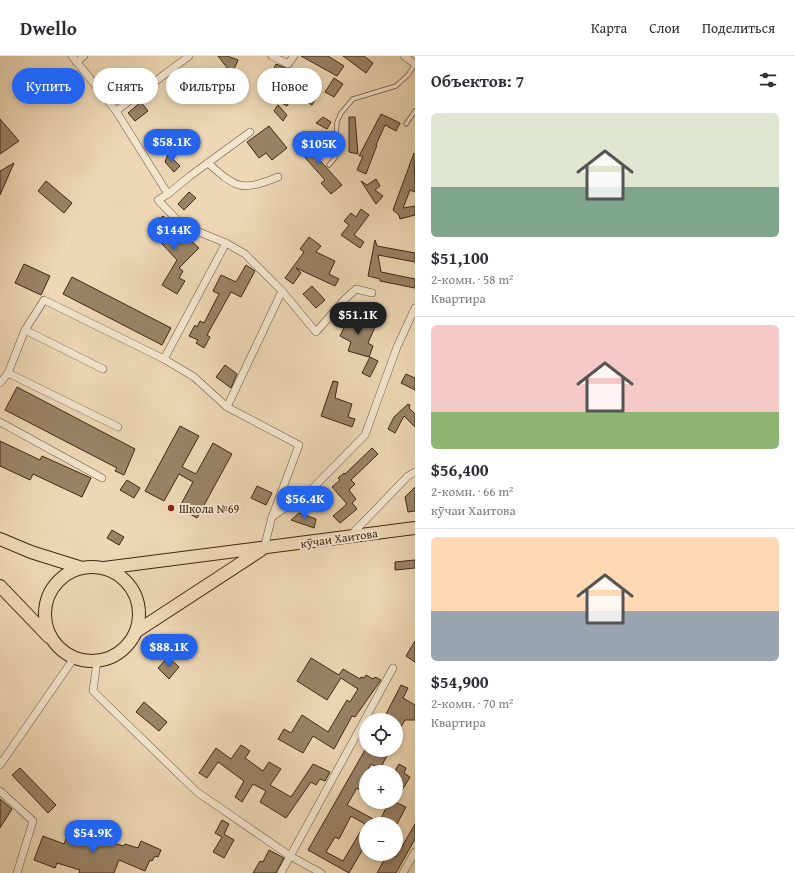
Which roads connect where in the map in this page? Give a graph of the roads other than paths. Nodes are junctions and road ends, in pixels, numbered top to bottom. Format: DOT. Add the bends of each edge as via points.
graph roads {
  1 [pos="84,56"];
  2 [pos="189,56"];
  3 [pos="272,56"];
  4 [pos="294,56"];
  5 [pos="404,56"];
  6 [pos="74,59"];
  7 [pos="415,64"];
  8 [pos="116,111"];
  9 [pos="415,111"];
  10 [pos="406,124"];
  11 [pos="250,132"];
  12 [pos="208,163"];
  13 [pos="329,165"];
  14 [pos="278,177"];
  15 [pos="168,194"];
  16 [pos="226,243"];
  17 [pos="282,291"];
  18 [pos="372,293"];
  19 [pos="415,308"];
  20 [pos="25,330"];
  21 [pos="164,359"];
  22 [pos="103,369"];
  23 [pos="8,373"];
  24 [pos="0,383"];
  25 [pos="227,407"];
  26 [pos="0,422"];
  27 [pos="118,427"];
  28 [pos="415,472"];
  29 [pos="102,478"];
  30 [pos="272,517"];
  31 [pos="415,528"];
  32 [pos="350,536"];
  33 [pos="0,539"];
  34 [pos="264,548"];
  35 [pos="82,568"];
  36 [pos="104,568"];
  37 [pos="0,586"];
  38 [pos="137,631"];
  39 [pos="63,652"];
  40 [pos="74,658"];
  41 [pos="97,661"];
  42 [pos="393,668"];
  43 [pos="0,765"];
  44 [pos="0,791"];
  45 [pos="415,852"];
  46 [pos="290,856"];
  47 [pos="17,873"];
  48 [pos="281,873"];
  49 [pos="321,873"];
  50 [pos="403,873"];
  1 -- 6 [label="street"];
  2 -- 8 [label="street"];
  3 -- 4 [label="street" via="288,64"];
  5 -- 7 [label="street"];
  6 -- 8 [label="street"];
  7 -- 13 [label="lane" via="396,86 353,99 341,113 337,122 335,158"];
  8 -- 15 [label="street"];
  9 -- 10 [label="lane"];
  11 -- 12 [label="street"];
  12 -- 14 [label="street" via="236,185 257,185"];
  12 -- 15 [label="street"];
  15 -- 16 [label="street" via="158,200 182,225"];
  16 -- 17 [label="street" via="245,254"];
  16 -- 21 [label="street"];
  17 -- 18 [label="street" via="316,332 356,289"];
  17 -- 25 [label="street"];
  19 -- 30 [label="street" via="365,435 312,489"];
  20 -- 21 [label="street" via="44,300"];
  20 -- 22 [label="street"];
  20 -- 23 [label="street"];
  21 -- 25 [label="street" via="194,377"];
  23 -- 24 [label="street"];
  23 -- 27 [label="street"];
  25 -- 30 [label="street" via="299,445"];
  26 -- 29 [label="street"];
  28 -- 32 [label="street" via="408,476"];
  30 -- 34 [label="street"];
  31 -- 32 [label="main road, кӯчаи Хаитова"];
  32 -- 34 [label="main road, кӯчаи Хаитова"];
  33 -- 35 [label="main road"];
  34 -- 36 [label="main road, кӯчаи Хаитова"];
  34 -- 38 [label="main road"];
  35 -- 36 [label="main road"];
  35 -- 39 [label="main road" via="68,573 56,583 48,596 44,611 46,627 53,641"];
  36 -- 38 [label="main road" via="118,574 130,585 137,599 140,615"];
  37 -- 39 [label="main road"];
  38 -- 41 [label="main road" via="121,652"];
  39 -- 40 [label="main road"];
  40 -- 41 [label="main road"];
  40 -- 43 [label="street"];
  41 -- 46 [label="street" via="93,691 197,792"];
  42 -- 46 [label="street"];
  44 -- 47 [label="street" via="33,820"];
  45 -- 50 [label="street"];
  46 -- 48 [label="street"];
  46 -- 49 [label="street"];
}
